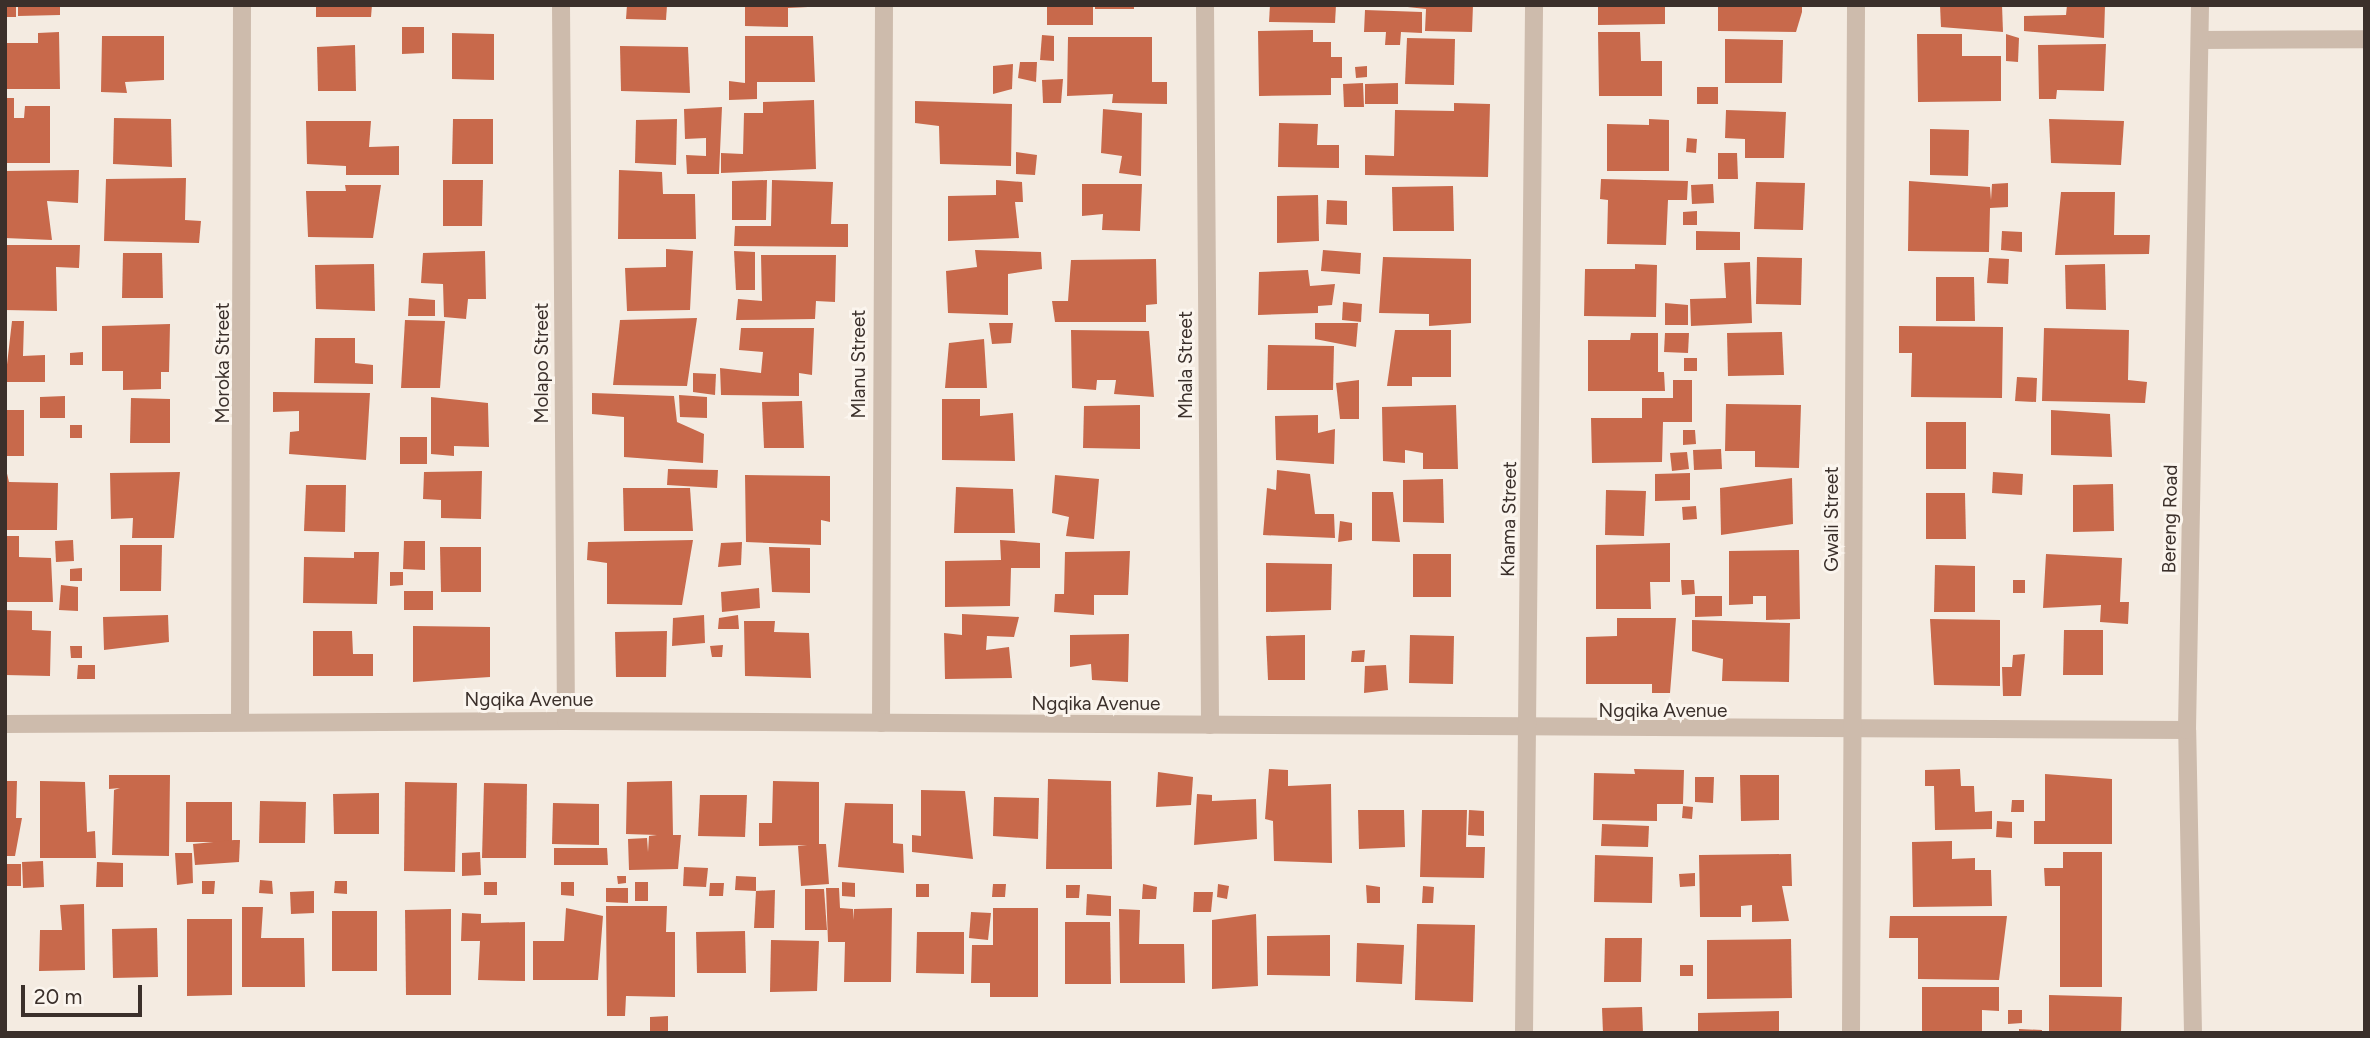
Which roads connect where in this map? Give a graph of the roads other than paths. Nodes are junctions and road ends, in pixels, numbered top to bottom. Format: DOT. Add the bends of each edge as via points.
graph roads {
  1 [pos="242,5"];
  2 [pos="561,5"];
  3 [pos="884,5"];
  4 [pos="1205,5"];
  5 [pos="1534,5"];
  6 [pos="1856,5"];
  7 [pos="2200,5"];
  8 [pos="2365,39"];
  9 [pos="2200,40"];
  10 [pos="240,720"];
  11 [pos="566,721"];
  12 [pos="881,723"];
  13 [pos="5,724"];
  14 [pos="1210,725"];
  15 [pos="2187,730"];
  16 [pos="1528,731"];
  17 [pos="1852,733"];
  18 [pos="1524,1033"];
  19 [pos="1851,1033"];
  20 [pos="2193,1033"];
  1 -- 10 [label="street, Moroka Street"];
  2 -- 11 [label="street, Molapo Street"];
  3 -- 12 [label="street, Mlanu Street"];
  4 -- 14 [label="street, Mhala Street"];
  5 -- 16 [label="street, Khama Street"];
  6 -- 17 [label="street, Gwali Street"];
  7 -- 9 [label="street, Bereng Road"];
  8 -- 9 [label="street"];
  9 -- 15 [label="street, Bereng Road"];
  10 -- 11 [label="street, Ngqika Avenue"];
  10 -- 13 [label="street, Ngqika Avenue"];
  11 -- 12 [label="street, Ngqika Avenue"];
  12 -- 14 [label="street, Ngqika Avenue"];
  14 -- 16 [label="street, Ngqika Avenue"];
  15 -- 17 [label="street, Ngqika Avenue"];
  15 -- 20 [label="street, Bereng Road"];
  16 -- 17 [label="street, Ngqika Avenue"];
  16 -- 18 [label="street, Khama Street"];
  17 -- 19 [label="street, Gwali Street"];
}
